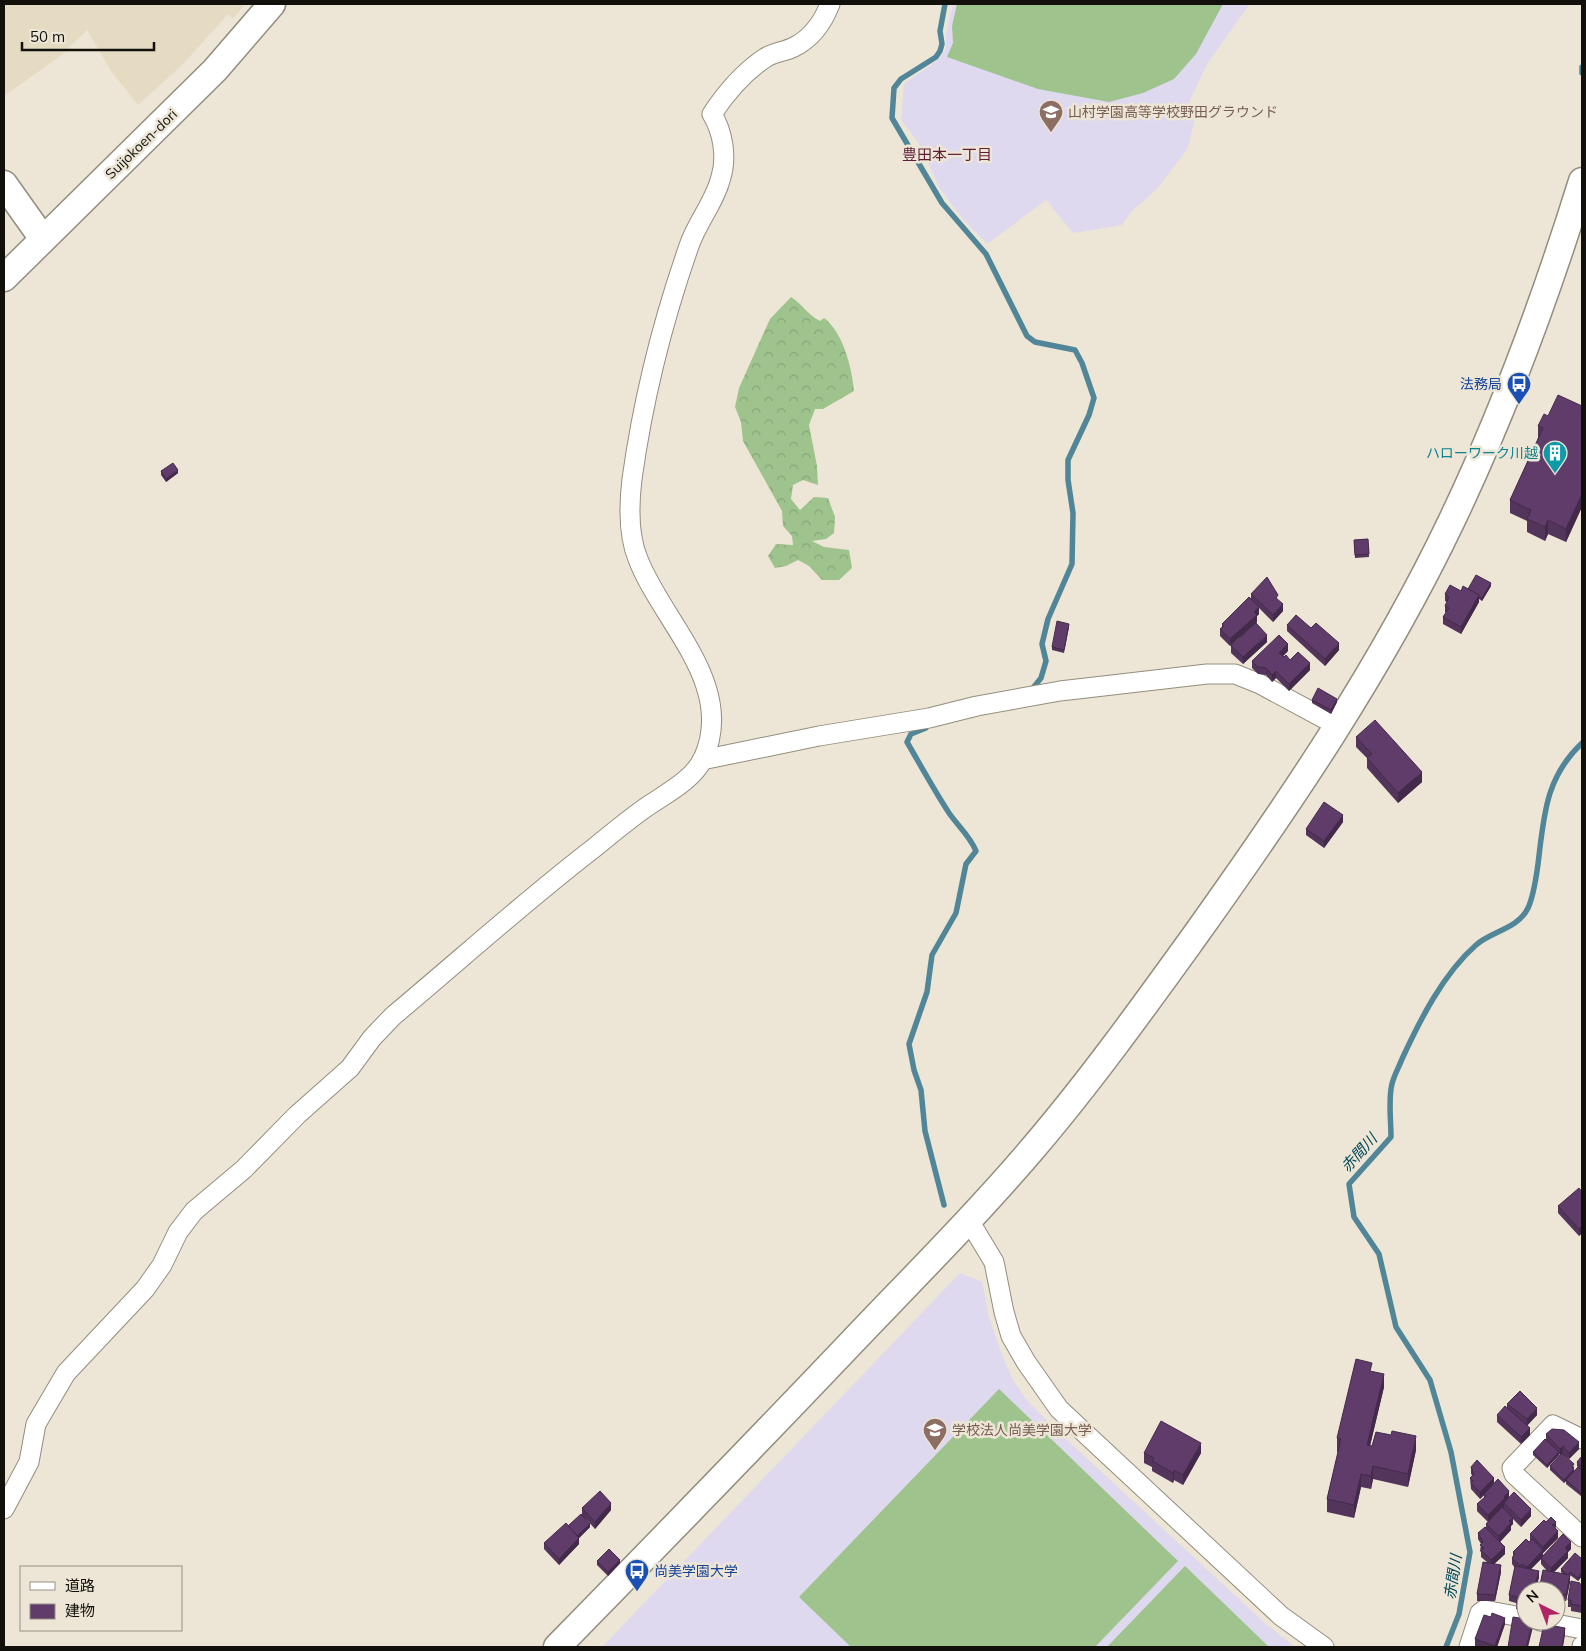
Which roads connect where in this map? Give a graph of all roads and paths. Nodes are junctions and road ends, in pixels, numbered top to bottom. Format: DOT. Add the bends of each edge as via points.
graph roads {
  1 [pos="272,4"];
  2 [pos="830,4"];
  3 [pos="1582,181"];
  4 [pos="4,184"];
  5 [pos="1575,230"];
  6 [pos="43,239"];
  7 [pos="4,278"];
  8 [pos="1338,726"];
  9 [pos="702,760"];
  10 [pos="968,1219"];
  11 [pos="1582,1439"];
  12 [pos="4,1509"];
  13 [pos="1582,1537"];
  14 [pos="1516,1616"];
  15 [pos="1566,1626"];
  16 [pos="1582,1629"];
  17 [pos="557,1647"];
  18 [pos="1324,1647"];
  19 [pos="1469,1647"];
  1 -- 6 [label="street, Suijokoen-dori" via="215,70"];
  2 -- 9 [label="street" via="810,36 793,48 777,52 760,62 732,87 712,114 722,136 722,176 687,251 659,344 637,447 632,482 631,533 637,559 704,680 711,721"];
  3 -- 5 [label="street"];
  4 -- 6 [label="street"];
  5 -- 8 [label="street" via="1452,521 1384,649"];
  6 -- 7 [label="street, Suijokoen-dori"];
  8 -- 9 [label="street" via="1235,674 1207,674 1060,691"];
  8 -- 10 [label="street" via="1252,855 1119,1039 1030,1152"];
  9 -- 12 [label="street" via="672,790 540,890 393,1016 350,1068 297,1114 244,1169 194,1211 145,1289 66,1373 50,1397 36,1424 29,1462"];
  10 -- 17 [label="street"];
  10 -- 18 [label="street" via="994,1262 1012,1336 1059,1409 1281,1616"];
  11 -- 13 [label="street" via="1553,1424 1512,1468 1514,1474"];
  14 -- 19 [label="street" via="1484,1610 1480,1613"];
  15 -- 16 [label="street"];
}
